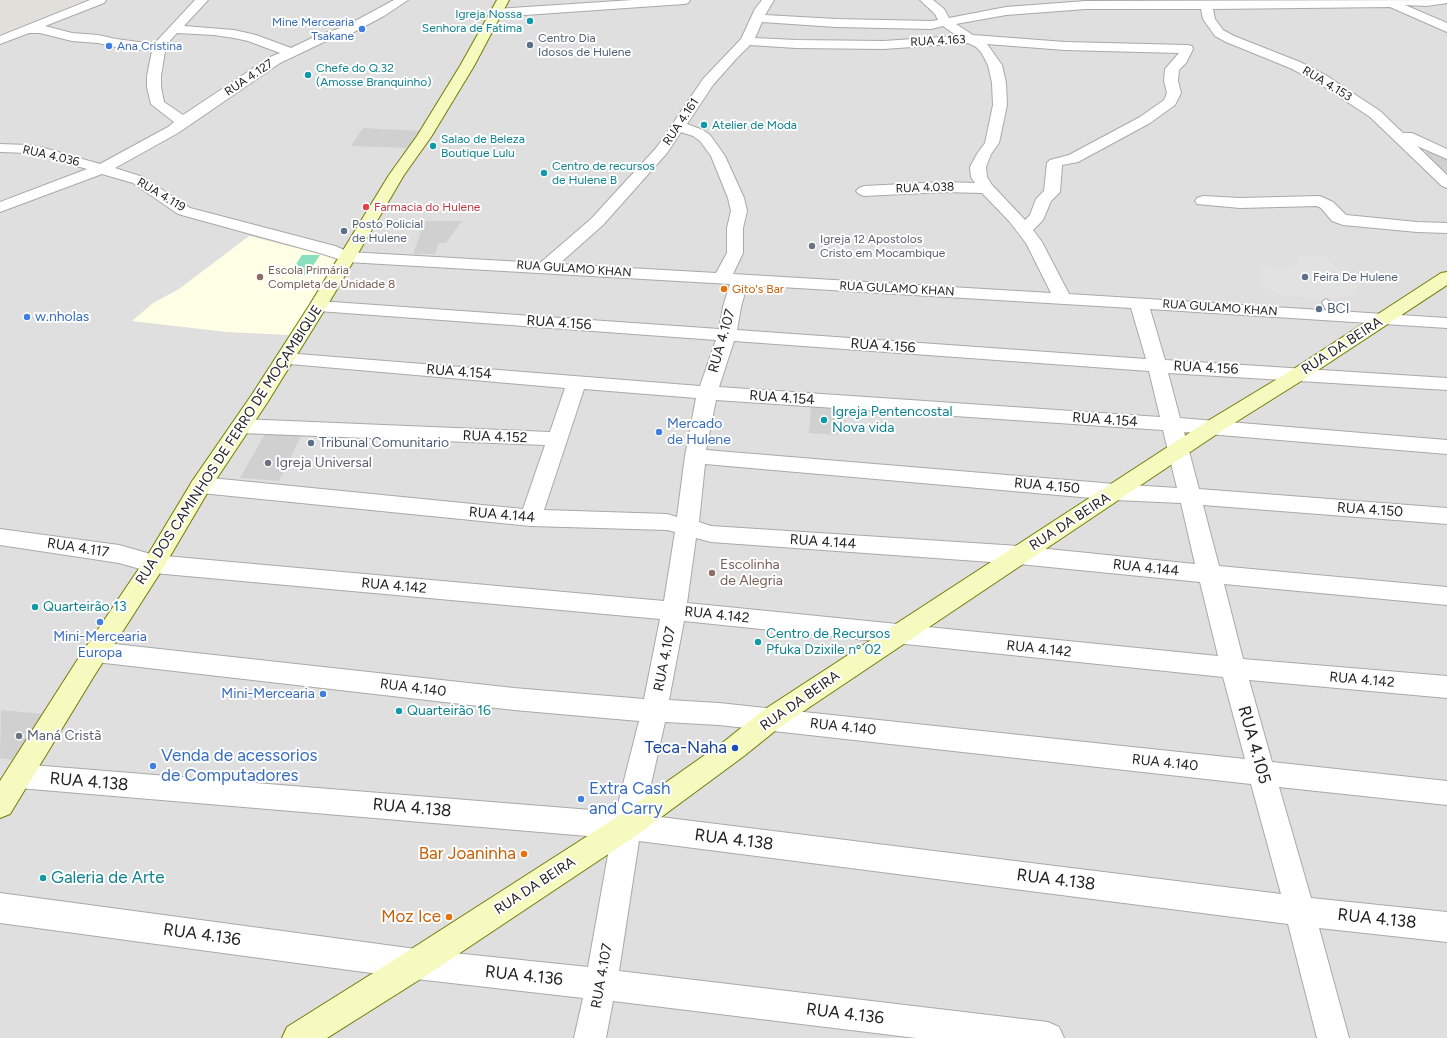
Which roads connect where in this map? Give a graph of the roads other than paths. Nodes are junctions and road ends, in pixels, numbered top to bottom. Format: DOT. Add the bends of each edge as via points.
graph roads {
  1 [pos="100,0"];
  2 [pos="202,0"];
  3 [pos="402,0"];
  4 [pos="684,0"];
  5 [pos="768,0"];
  6 [pos="926,0"];
  7 [pos="1002,0"];
  8 [pos="1444,0"];
  9 [pos="623,2"];
  10 [pos="1207,2"];
  11 [pos="1389,2"];
  12 [pos="1054,4"];
  13 [pos="499,6"];
  14 [pos="1008,11"];
  15 [pos="758,18"];
  16 [pos="946,23"];
  17 [pos="1447,28"];
  18 [pos="30,29"];
  19 [pos="174,29"];
  20 [pos="970,39"];
  21 [pos="0,40"];
  22 [pos="747,41"];
  23 [pos="158,48"];
  24 [pos="290,52"];
  25 [pos="184,122"];
  26 [pos="679,126"];
  27 [pos="1389,128"];
  28 [pos="0,148"];
  29 [pos="1447,155"];
  30 [pos="102,169"];
  31 [pos="1447,183"];
  32 [pos="986,188"];
  33 [pos="864,191"];
  34 [pos="1203,200"];
  35 [pos="0,207"];
  36 [pos="1447,228"];
  37 [pos="1024,230"];
  38 [pos="347,257"];
  39 [pos="546,267"];
  40 [pos="1447,277"];
  41 [pos="731,280"];
  42 [pos="1062,298"];
  43 [pos="1139,303"];
  44 [pos="318,306"];
  45 [pos="1384,319"];
  46 [pos="1447,323"];
  47 [pos="727,335"];
  48 [pos="285,359"];
  49 [pos="1157,366"];
  50 [pos="1298,374"];
  51 [pos="577,382"];
  52 [pos="1447,384"];
  53 [pos="707,393"];
  54 [pos="1171,425"];
  55 [pos="241,426"];
  56 [pos="1213,427"];
  57 [pos="557,439"];
  58 [pos="1447,447"];
  59 [pos="1179,451"];
  60 [pos="695,456"];
  61 [pos="201,485"];
  62 [pos="1115,492"];
  63 [pos="1191,496"];
  64 [pos="1447,516"];
  65 [pos="531,518"];
  66 [pos="687,527"];
  67 [pos="0,537"];
  68 [pos="1019,555"];
  69 [pos="154,564"];
  70 [pos="1210,574"];
  71 [pos="1447,596"];
  72 [pos="674,611"];
  73 [pos="898,635"];
  74 [pos="96,652"];
  75 [pos="1233,668"];
  76 [pos="1447,687"];
  77 [pos="655,710"];
  78 [pos="771,719"];
  79 [pos="1263,774"];
  80 [pos="19,776"];
  81 [pos="1447,793"];
  82 [pos="0,805"];
  83 [pos="627,826"];
  84 [pos="0,908"];
  85 [pos="1300,911"];
  86 [pos="1447,927"];
  87 [pos="416,964"];
  88 [pos="601,984"];
  89 [pos="298,1038"];
  90 [pos="590,1038"];
  91 [pos="1048,1038"];
  92 [pos="1333,1038"];
  1 -- 18 [label="street"];
  2 -- 19 [label="street"];
  3 -- 24 [label="street, RUA 4.127" via="348,30"];
  4 -- 9 [label="street"];
  5 -- 15 [label="street, RUA 4.161"];
  6 -- 16 [label="street" via="940,12"];
  7 -- 14 [label="street"];
  8 -- 11 [label="street"];
  9 -- 13 [label="street"];
  10 -- 11 [label="street" via="1326,5"];
  10 -- 12 [label="street"];
  10 -- 27 [label="street, RUA 4.153" via="1209,19 1219,33 1322,79 1375,114"];
  11 -- 17 [label="street"];
  12 -- 14 [label="street"];
  13 -- 38 [label="street, RUA DOS CAMINHOS DE FERRO DE MOÇAMBIQUE" via="424,137 397,175"];
  14 -- 16 [label="street"];
  15 -- 16 [label="street" via="856,24"];
  15 -- 22 [label="street, RUA 4.161"];
  16 -- 20 [label="street"];
  18 -- 21 [label="street"];
  18 -- 23 [label="street"];
  19 -- 23 [label="street"];
  19 -- 24 [label="street" via="234,34"];
  20 -- 22 [label="street, RUA 4.163" via="884,45"];
  20 -- 32 [label="street, RUA 4.163" via="986,50 995,65 999,83 1000,105 992,143 978,167 979,177"];
  20 -- 37 [label="street" via="1065,46 1187,49 1172,69 1174,93 1170,102 1145,120 1073,159 1055,163 1052,192 1044,199 1037,217"];
  22 -- 26 [label="street, RUA 4.161" via="708,82"];
  23 -- 25 [label="street" via="154,76 156,101"];
  24 -- 25 [label="street, RUA 4.127" via="259,70"];
  25 -- 30 [label="street, RUA 4.127" via="144,148"];
  26 -- 39 [label="street, RUA 4.161" via="662,150 615,203"];
  26 -- 41 [label="street, RUA 4.107" via="705,138 718,156 736,198 739,211 735,228"];
  27 -- 29 [label="street"];
  27 -- 31 [label="street, RUA 4.153"];
  28 -- 30 [label="street, RUA 4.036" via="44,152"];
  30 -- 35 [label="street"];
  30 -- 38 [label="street, RUA 4.119" via="138,180 184,211"];
  32 -- 33 [label="street, RUA 4.038" via="944,186"];
  32 -- 37 [label="street, RUA 4.163"];
  34 -- 36 [label="street" via="1240,204 1320,201 1343,220"];
  37 -- 42 [label="street, RUA 4.163" via="1034,242"];
  38 -- 39 [label="street, RUA GULAMO KHAN"];
  38 -- 44 [label="street, RUA DOS CAMINHOS DE FERRO DE MOÇAMBIQUE"];
  39 -- 41 [label="street, RUA GULAMO KHAN"];
  40 -- 45 [label="street, RUA DA BEIRA"];
  41 -- 42 [label="street, RUA GULAMO KHAN"];
  41 -- 47 [label="street, RUA 4.107" via="732,307"];
  42 -- 43 [label="street, RUA GULAMO KHAN"];
  43 -- 45 [label="street, RUA GULAMO KHAN" via="1330,308"];
  43 -- 49 [label="street, RUA 4.105"];
  44 -- 47 [label="street, RUA 4.156"];
  44 -- 48 [label="street, RUA DOS CAMINHOS DE FERRO DE MOÇAMBIQUE"];
  45 -- 46 [label="street, RUA GULAMO KHAN"];
  45 -- 50 [label="street, RUA DA BEIRA"];
  47 -- 49 [label="street, RUA 4.156"];
  47 -- 53 [label="street, RUA 4.107"];
  48 -- 51 [label="street, RUA 4.154"];
  48 -- 55 [label="street, RUA DOS CAMINHOS DE FERRO DE MOÇAMBIQUE"];
  49 -- 50 [label="street, RUA 4.156"];
  49 -- 54 [label="street, RUA 4.105"];
  50 -- 52 [label="street, RUA 4.156"];
  50 -- 56 [label="street, RUA DA BEIRA"];
  51 -- 53 [label="street, RUA 4.154"];
  51 -- 57 [label="street"];
  53 -- 54 [label="street, RUA 4.154"];
  53 -- 60 [label="street, RUA 4.107"];
  54 -- 56 [label="street, RUA 4.154"];
  54 -- 59 [label="street, RUA 4.105"];
  55 -- 57 [label="street, RUA 4.152"];
  55 -- 61 [label="street, RUA DOS CAMINHOS DE FERRO DE MOÇAMBIQUE"];
  56 -- 58 [label="street, RUA 4.154"];
  56 -- 59 [label="street, RUA DA BEIRA"];
  57 -- 65 [label="street"];
  59 -- 62 [label="street, RUA DA BEIRA"];
  59 -- 63 [label="street, RUA 4.105"];
  60 -- 62 [label="street, RUA 4.150"];
  60 -- 66 [label="street, RUA 4.107"];
  61 -- 65 [label="street, RUA 4.144"];
  61 -- 69 [label="street, RUA DOS CAMINHOS DE FERRO DE MOÇAMBIQUE"];
  62 -- 63 [label="street, RUA 4.150"];
  62 -- 68 [label="street, RUA DA BEIRA"];
  63 -- 64 [label="street, RUA 4.150"];
  63 -- 70 [label="street, RUA 4.105"];
  65 -- 66 [label="street, RUA 4.144" via="667,522"];
  66 -- 68 [label="street, RUA 4.144" via="710,534"];
  66 -- 72 [label="street, RUA 4.107"];
  67 -- 69 [label="street, RUA 4.117" via="118,554"];
  68 -- 70 [label="street, RUA 4.144"];
  68 -- 73 [label="street, RUA DA BEIRA"];
  69 -- 72 [label="street, RUA 4.142"];
  69 -- 74 [label="street, RUA DOS CAMINHOS DE FERRO DE MOÇAMBIQUE"];
  70 -- 71 [label="street, RUA 4.144"];
  70 -- 75 [label="street, RUA 4.105"];
  72 -- 73 [label="street, RUA 4.142"];
  72 -- 77 [label="street, RUA 4.107"];
  73 -- 75 [label="street, RUA 4.142"];
  73 -- 78 [label="street, RUA DA BEIRA"];
  74 -- 77 [label="street, RUA 4.140" via="514,700"];
  74 -- 80 [label="street, RUA DOS CAMINHOS DE FERRO DE MOÇAMBIQUE"];
  75 -- 76 [label="street, RUA 4.142"];
  75 -- 79 [label="street, RUA 4.105"];
  77 -- 78 [label="street, RUA 4.140"];
  77 -- 83 [label="street, RUA 4.107"];
  78 -- 79 [label="street, RUA 4.140"];
  78 -- 83 [label="street, RUA DA BEIRA"];
  79 -- 81 [label="street, RUA 4.140"];
  79 -- 85 [label="street, RUA 4.105"];
  80 -- 82 [label="street, RUA DOS CAMINHOS DE FERRO DE MOÇAMBIQUE"];
  80 -- 83 [label="street, RUA 4.138"];
  83 -- 85 [label="street, RUA 4.138"];
  83 -- 87 [label="street, RUA DA BEIRA"];
  83 -- 88 [label="street, RUA 4.107"];
  84 -- 87 [label="street, RUA 4.136"];
  85 -- 86 [label="street, RUA 4.138"];
  85 -- 92 [label="street, RUA 4.105"];
  87 -- 88 [label="street, RUA 4.136"];
  87 -- 89 [label="street, RUA DA BEIRA"];
  88 -- 90 [label="street, RUA 4.107"];
  88 -- 91 [label="street, RUA 4.136"];
}
